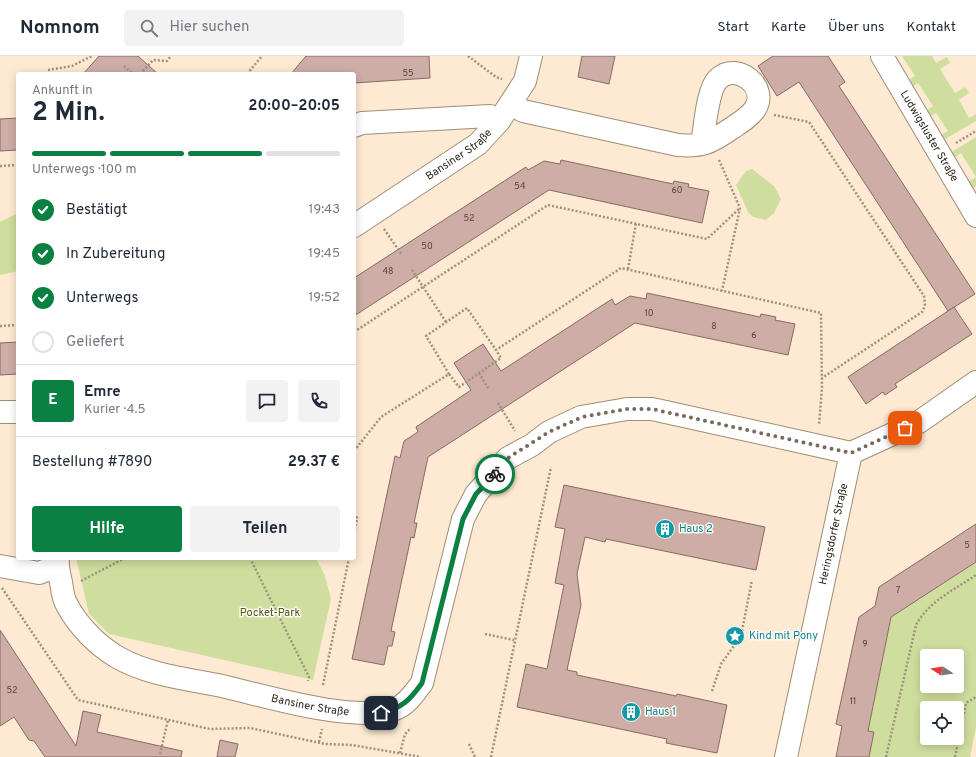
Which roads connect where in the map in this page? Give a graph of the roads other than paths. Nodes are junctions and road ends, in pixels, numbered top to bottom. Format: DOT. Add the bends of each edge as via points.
graph roads {
  1 [pos="531,56"];
  2 [pos="882,56"];
  3 [pos="517,95"];
  4 [pos="499,121"];
  5 [pos="356,125"];
  6 [pos="707,143"];
  7 [pos="976,216"];
  8 [pos="356,225"];
  9 [pos="976,382"];
  10 [pos="0,412"];
  11 [pos="16,412"];
  12 [pos="851,453"];
  13 [pos="0,566"];
  14 [pos="59,570"];
  15 [pos="786,757"];
  1 -- 3 [label="street, Bansiner Straße" via="525,82"];
  2 -- 7 [label="street, Ludwigsluster Straße"];
  3 -- 4 [label="street, Bansiner Straße"];
  3 -- 6 [label="street" via="523,111 678,145"];
  4 -- 5 [label="street" via="490,116"];
  4 -- 8 [label="street, Bansiner Straße" via="478,144"];
  9 -- 12 [label="street" via="919,422"];
  10 -- 11 [label="street"];
  12 -- 14 [label="street, Bansiner Straße" via="652,409 627,409 582,417 549,432 508,458 476,494 463,519 422,683 412,697 396,709 371,714 326,710 169,675 117,657 101,646 82,627 66,604"];
  12 -- 15 [label="street, Heringsdorfer Straße"];
  13 -- 14 [label="street" via="39,573"];
}
